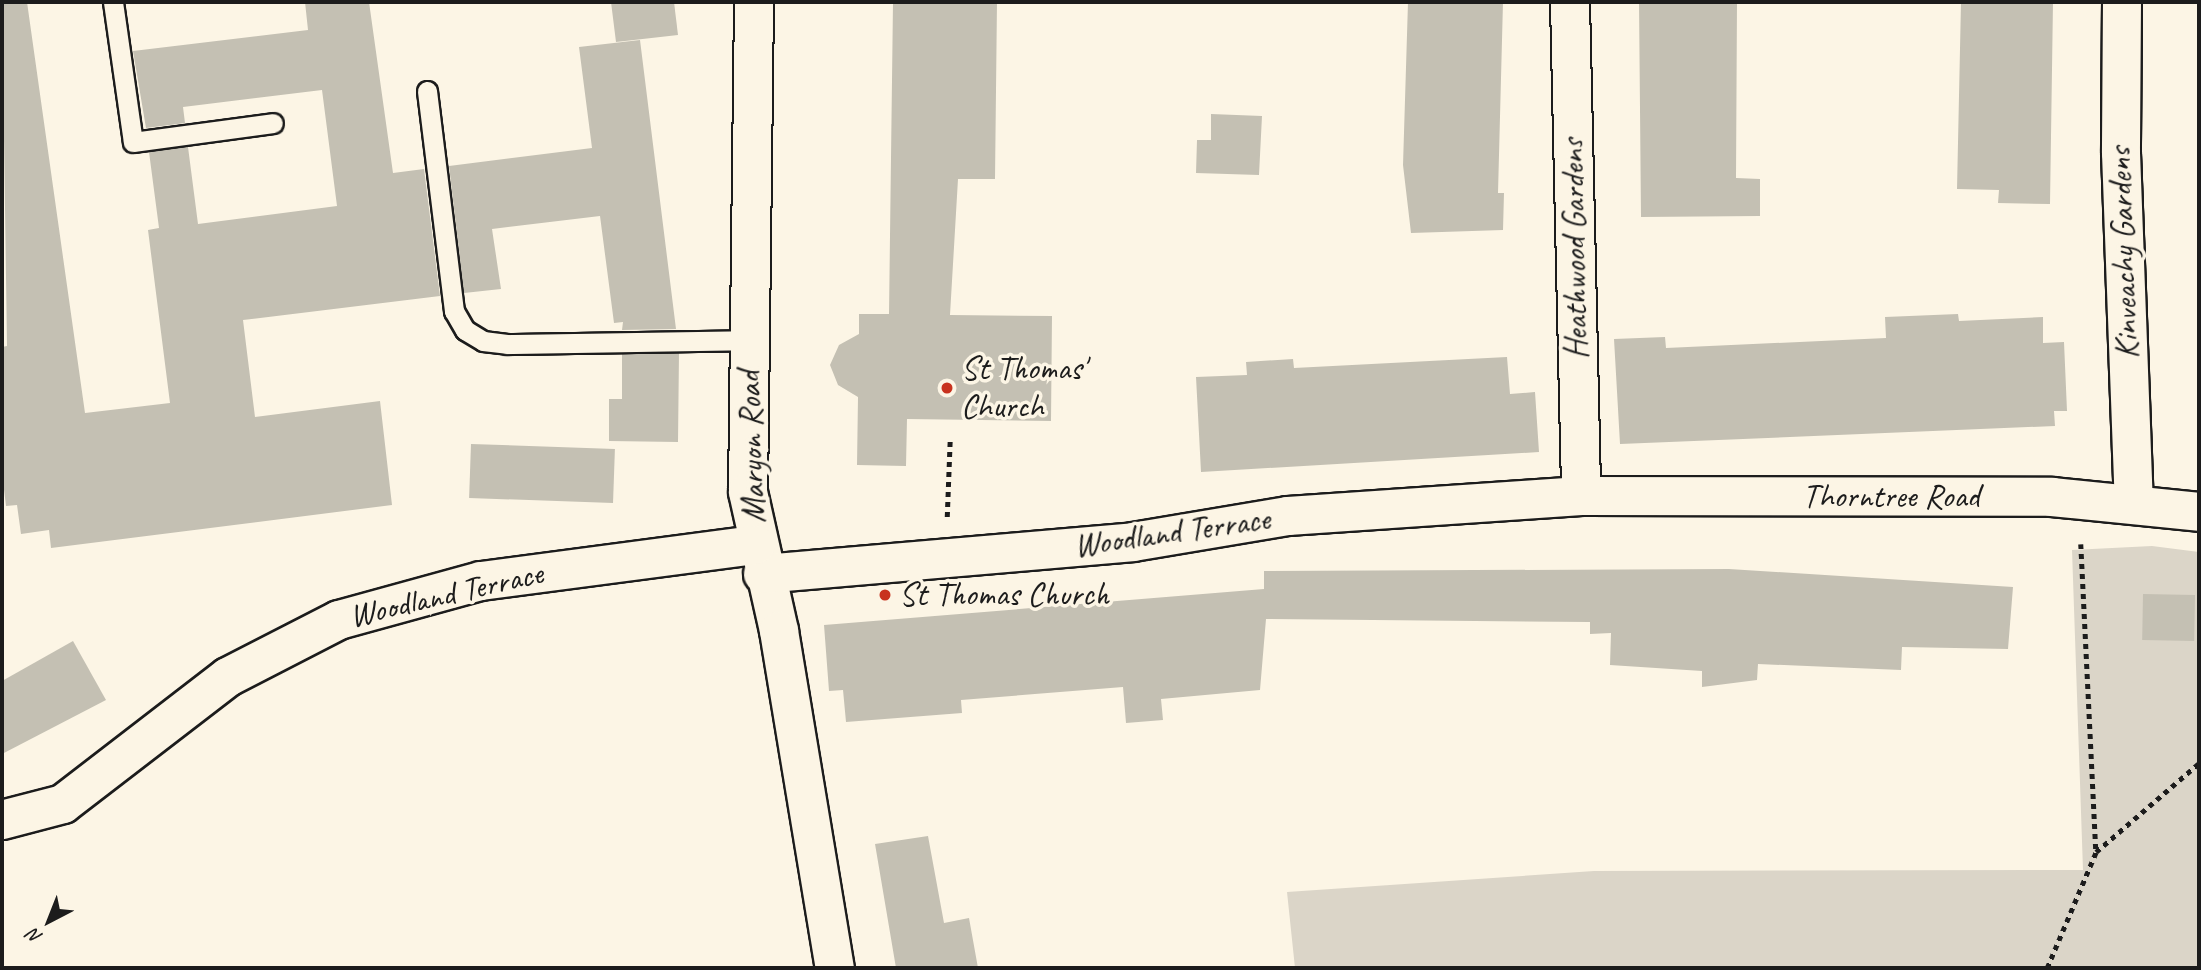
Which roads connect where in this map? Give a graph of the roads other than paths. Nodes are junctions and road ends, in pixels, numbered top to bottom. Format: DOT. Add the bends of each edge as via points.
graph roads {
  1 [pos="113,2"];
  2 [pos="754,2"];
  3 [pos="1570,2"];
  4 [pos="2123,2"];
  5 [pos="427,91"];
  6 [pos="273,123"];
  7 [pos="750,340"];
  8 [pos="1581,496"];
  9 [pos="2134,503"];
  10 [pos="2199,512"];
  11 [pos="760,559"];
  12 [pos="2,820"];
  13 [pos="835,968"];
  1 -- 6 [label="lane" via="133,142"];
  2 -- 7 [label="street, Maryon Road"];
  3 -- 8 [label="street, Heathwood Gardens"];
  4 -- 9 [label="street, Kinveachy Gardens" via="2121,153"];
  5 -- 7 [label="lane" via="454,312 465,330 483,341 507,344"];
  7 -- 11 [label="street, Maryon Road" via="748,492"];
  8 -- 9 [label="street, Thorntree Road" via="2052,497"];
  8 -- 11 [label="street, Woodland Terrace" via="1288,516 1133,542"];
  9 -- 10 [label="street, Thorntree Road"];
  11 -- 12 [label="street, Woodland Terrace" via="481,581 363,612 278,647 228,677 168,729 63,804"];
  11 -- 13 [label="street, Maryon Road" via="779,631"];
}
